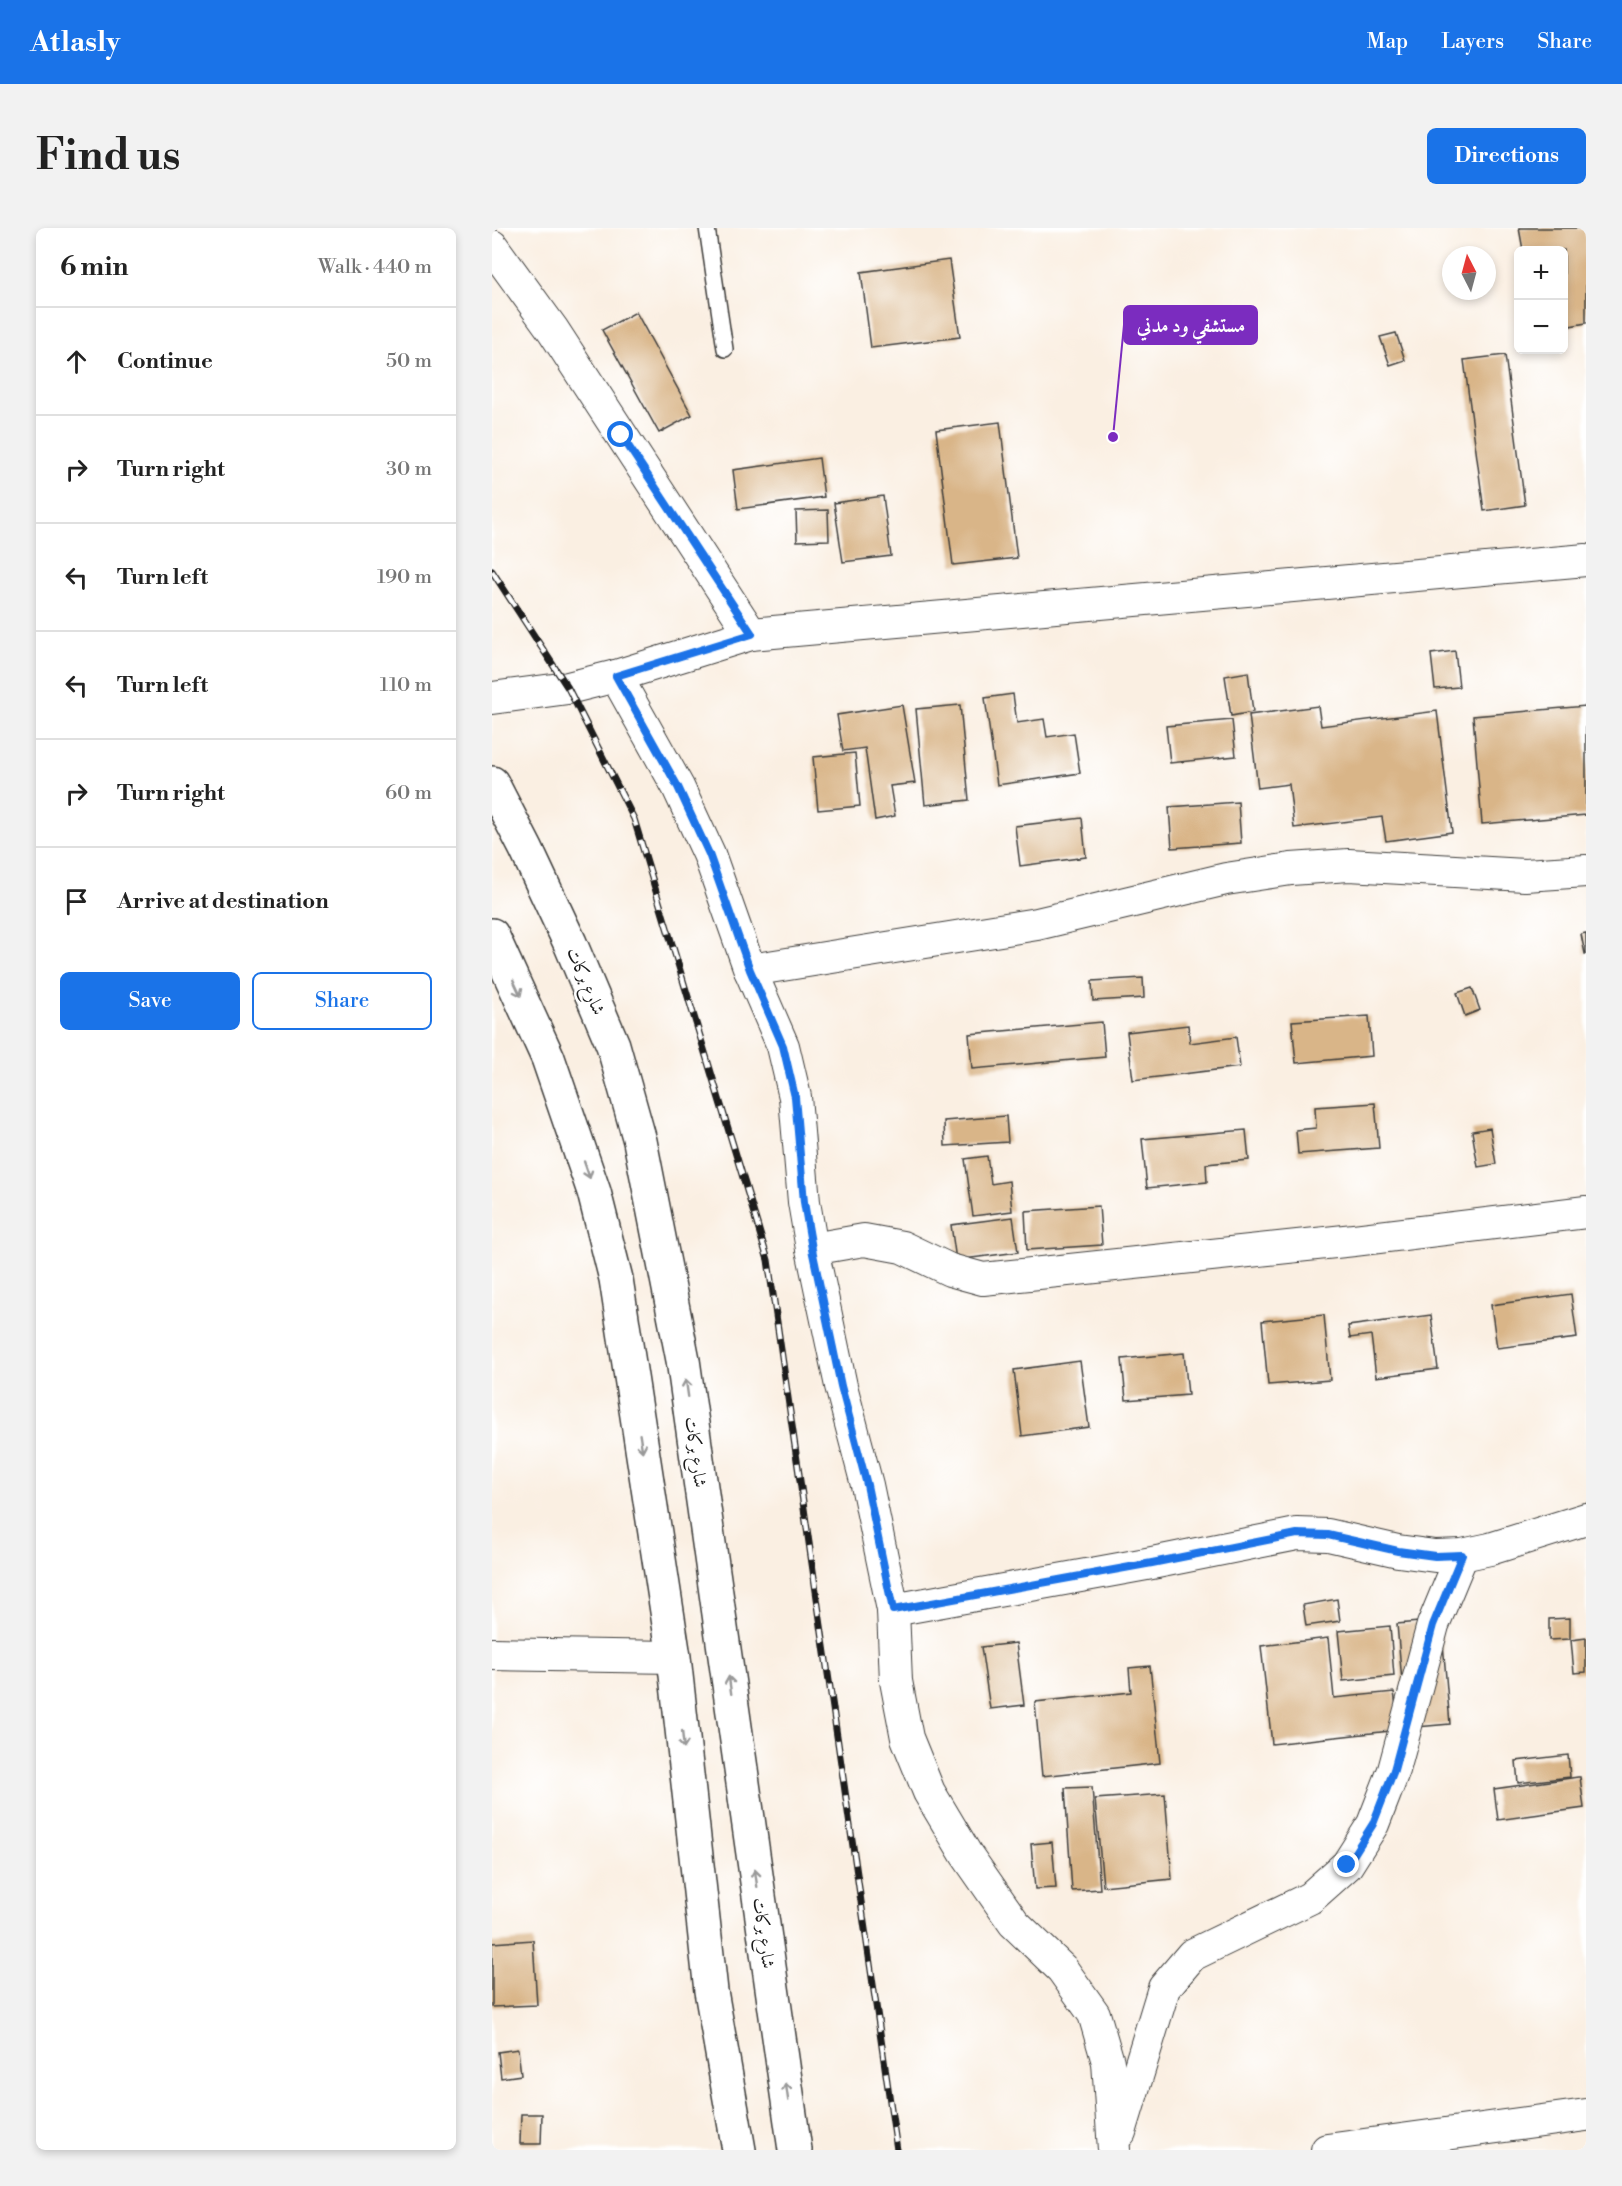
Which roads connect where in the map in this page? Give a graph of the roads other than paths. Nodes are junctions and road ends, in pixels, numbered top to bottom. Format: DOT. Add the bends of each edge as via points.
graph roads {
  1 [pos="707,228"];
  2 [pos="492,246"];
  3 [pos="725,349"];
  4 [pos="1586,560"];
  5 [pos="752,634"];
  6 [pos="616,676"];
  7 [pos="492,698"];
  8 [pos="492,783"];
  9 [pos="1586,871"];
  10 [pos="492,935"];
  11 [pos="750,970"];
  12 [pos="1586,1212"];
  13 [pos="812,1249"];
  14 [pos="1586,1519"];
  15 [pos="1462,1555"];
  16 [pos="893,1610"];
  17 [pos="492,1654"];
  18 [pos="674,1657"];
  19 [pos="1586,2115"];
  20 [pos="738,2150"];
  21 [pos="795,2150"];
  22 [pos="1114,2150"];
  23 [pos="1327,2150"];
  1 -- 3 [label="lane"];
  2 -- 5 [label="street" via="553,330"];
  4 -- 5 [label="street"];
  5 -- 6 [label="street"];
  6 -- 7 [label="street" via="568,688"];
  6 -- 11 [label="street" via="678,787 704,844"];
  21 -- 8 [label="main road, شارع بركات, one-way" via="683,1360 640,1141 613,1046 565,932"];
  9 -- 11 [label="street" via="1525,876 1349,865 1291,869 1226,879 1037,924"];
  10 -- 18 [label="main road, one-way" via="548,1058 594,1192 613,1268"];
  11 -- 13 [label="street" via="790,1071"];
  12 -- 13 [label="street" via="983,1279 950,1270 902,1247 864,1240"];
  13 -- 16 [label="street"];
  14 -- 15 [label="street"];
  15 -- 16 [label="street" via="1435,1556 1328,1535 1297,1534"];
  15 -- 22 [label="street" via="1433,1625 1394,1770 1373,1824 1347,1865 1310,1898 1192,1955 1164,1988"];
  16 -- 22 [label="street" via="896,1681 907,1738 929,1792 1014,1923 1062,1969 1094,2014 1108,2062"];
  17 -- 18 [label="street"];
  18 -- 20 [label="main road, one-way" via="711,1991"];
  19 -- 23 [label="street"];
}
